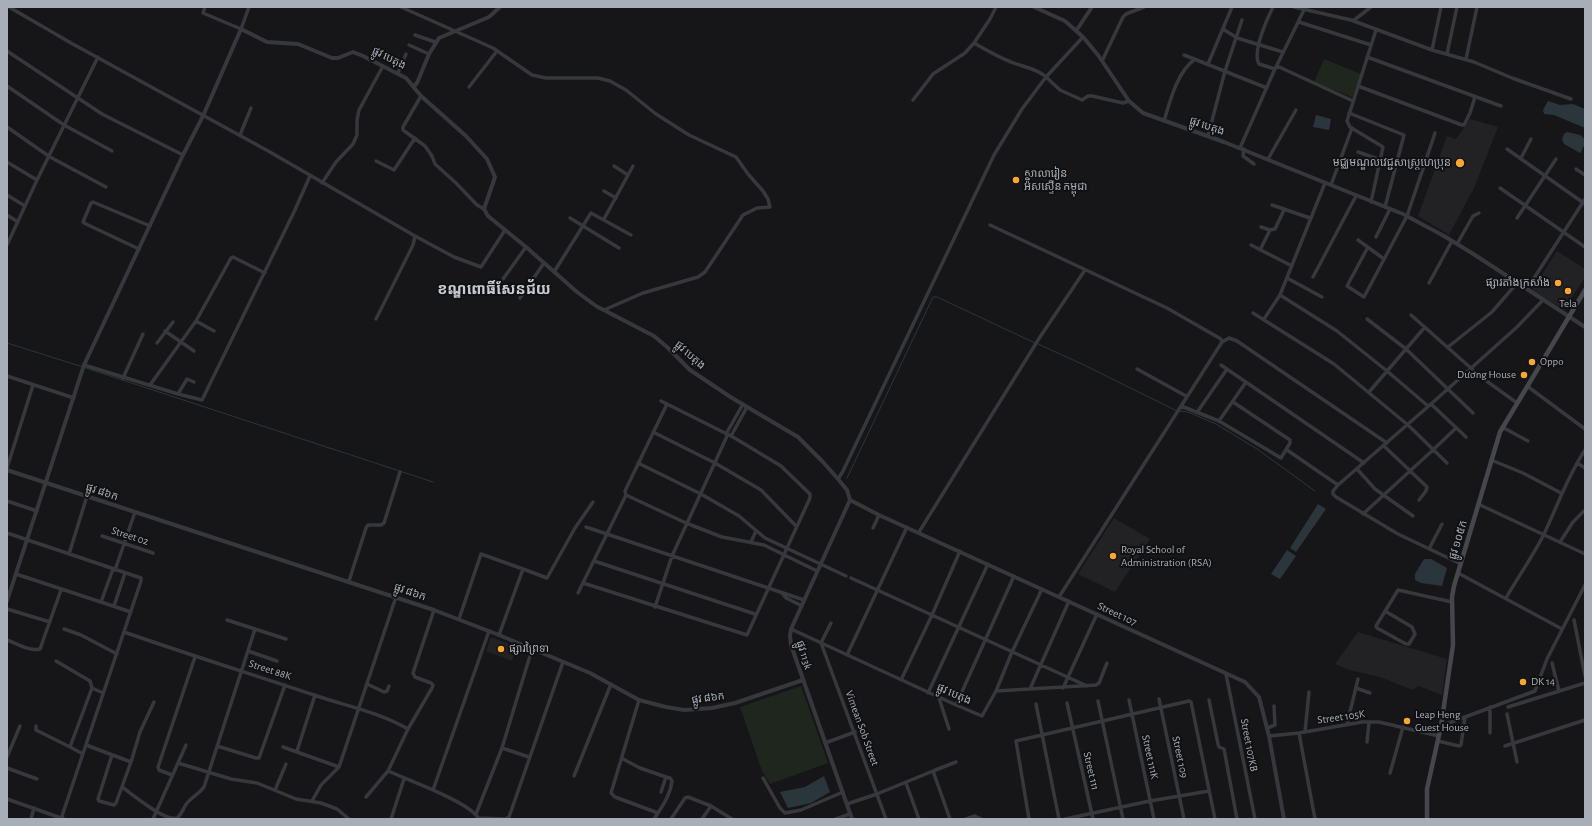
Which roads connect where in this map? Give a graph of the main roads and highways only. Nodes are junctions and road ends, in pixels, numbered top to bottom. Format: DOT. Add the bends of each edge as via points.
graph roads {
  1 [pos="1585,290"];
  2 [pos="1427,819"];
  1 -- 2 [label="main road, ផ្លូវ ១០៥ក" via="1502,427 1478,504 1454,586 1452,645 1439,738 1427,789"];
}
